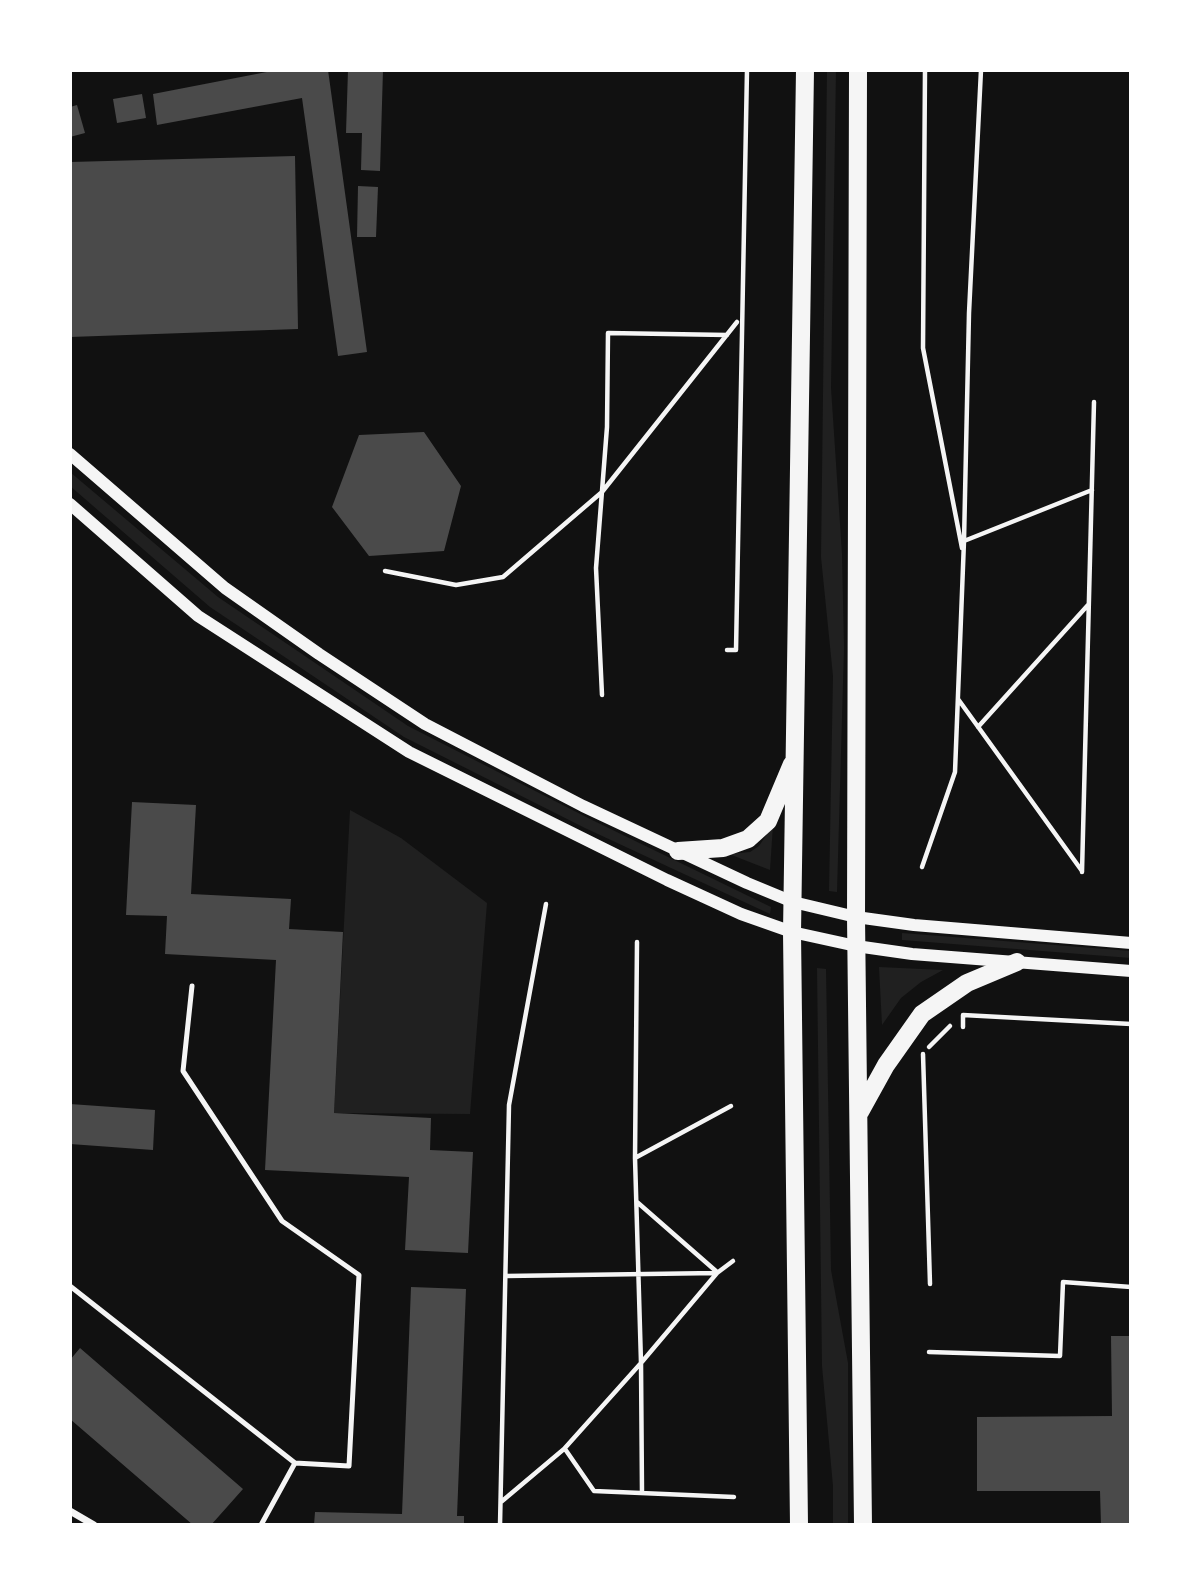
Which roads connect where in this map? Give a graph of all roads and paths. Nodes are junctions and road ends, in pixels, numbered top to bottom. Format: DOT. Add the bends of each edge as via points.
graph roads {
  1 [pos="747,70"];
  2 [pos="805,70"];
  3 [pos="858,70"];
  4 [pos="925,70"];
  5 [pos="981,70"];
  6 [pos="737,322"];
  7 [pos="727,335"];
  8 [pos="1094,402"];
  9 [pos="70,454"];
  10 [pos="1092,490"];
  11 [pos="602,492"];
  12 [pos="70,504"];
  13 [pos="964,541"];
  14 [pos="962,552"];
  15 [pos="385,571"];
  16 [pos="1090,604"];
  17 [pos="727,650"];
  18 [pos="603,695"];
  19 [pos="957,698"];
  20 [pos="978,727"];
  21 [pos="795,757"];
  22 [pos="678,850"];
  23 [pos="922,867"];
  24 [pos="793,902"];
  25 [pos="546,904"];
  26 [pos="856,917"];
  27 [pos="792,932"];
  28 [pos="637,942"];
  29 [pos="1131,943"];
  30 [pos="856,946"];
  31 [pos="1017,962"];
  32 [pos="1131,971"];
  33 [pos="192,986"];
  34 [pos="1131,1024"];
  35 [pos="950,1026"];
  36 [pos="962,1027"];
  37 [pos="731,1106"];
  38 [pos="859,1115"];
  39 [pos="635,1158"];
  40 [pos="636,1201"];
  41 [pos="733,1261"];
  42 [pos="639,1273"];
  43 [pos="717,1273"];
  44 [pos="506,1276"];
  45 [pos="930,1284"];
  46 [pos="70,1286"];
  47 [pos="1131,1287"];
  48 [pos="929,1352"];
  49 [pos="641,1363"];
  50 [pos="565,1449"];
  51 [pos="295,1463"];
  52 [pos="642,1493"];
  53 [pos="734,1497"];
  54 [pos="500,1502"];
  55 [pos="70,1511"];
  56 [pos="94,1525"];
  57 [pos="261,1525"];
  58 [pos="500,1525"];
  59 [pos="799,1525"];
  60 [pos="863,1525"];
  1 -- 17 [label="path" via="736,650"];
  2 -- 21 [label="main road"];
  3 -- 26 [label="main road"];
  4 -- 14 [label="path" via="923,348"];
  5 -- 13 [label="path"];
  6 -- 7 [label="path"];
  7 -- 11 [label="path"];
  7 -- 11 [label="path" via="608,333"];
  8 -- 10 [label="path"];
  9 -- 22 [label="street" via="225,587 425,724"];
  10 -- 13 [label="path"];
  10 -- 16 [label="path"];
  11 -- 15 [label="path" via="503,577 456,585"];
  11 -- 18 [label="path" via="596,568"];
  12 -- 27 [label="street" via="198,616 408,752 667,880"];
  13 -- 14 [label="path"];
  14 -- 19 [label="path"];
  16 -- 20 [label="path"];
  16 -- 20 [label="path" via="1082,872"];
  19 -- 20 [label="path"];
  19 -- 23 [label="path" via="955,772"];
  21 -- 22 [label="main road" via="768,821 748,839 723,848"];
  21 -- 24 [label="main road"];
  22 -- 24 [label="street"];
  24 -- 26 [label="street"];
  24 -- 27 [label="main road"];
  25 -- 44 [label="path" via="509,1105"];
  26 -- 29 [label="street"];
  26 -- 30 [label="main road"];
  27 -- 30 [label="street"];
  27 -- 59 [label="main road"];
  28 -- 39 [label="path"];
  30 -- 31 [label="street"];
  30 -- 38 [label="main road"];
  31 -- 32 [label="street"];
  31 -- 38 [label="main road" via="967,984 922,1014 886,1065"];
  33 -- 51 [label="lane" via="183,1071 282,1221 359,1275 349,1466"];
  34 -- 36 [label="path" via="963,1015"];
  35 -- 45 [label="path" via="923,1054"];
  37 -- 39 [label="path"];
  38 -- 60 [label="main road"];
  39 -- 40 [label="path"];
  40 -- 42 [label="path"];
  40 -- 43 [label="path"];
  41 -- 43 [label="path"];
  42 -- 43 [label="path"];
  42 -- 44 [label="path"];
  42 -- 49 [label="path"];
  43 -- 49 [label="path"];
  44 -- 54 [label="path"];
  46 -- 51 [label="lane"];
  47 -- 48 [label="path" via="1063,1282 1060,1356"];
  49 -- 50 [label="path"];
  49 -- 52 [label="path"];
  50 -- 52 [label="path" via="594,1491"];
  50 -- 54 [label="path"];
  51 -- 57 [label="lane"];
  52 -- 53 [label="path"];
  54 -- 58 [label="path"];
  55 -- 56 [label="street"];
}
